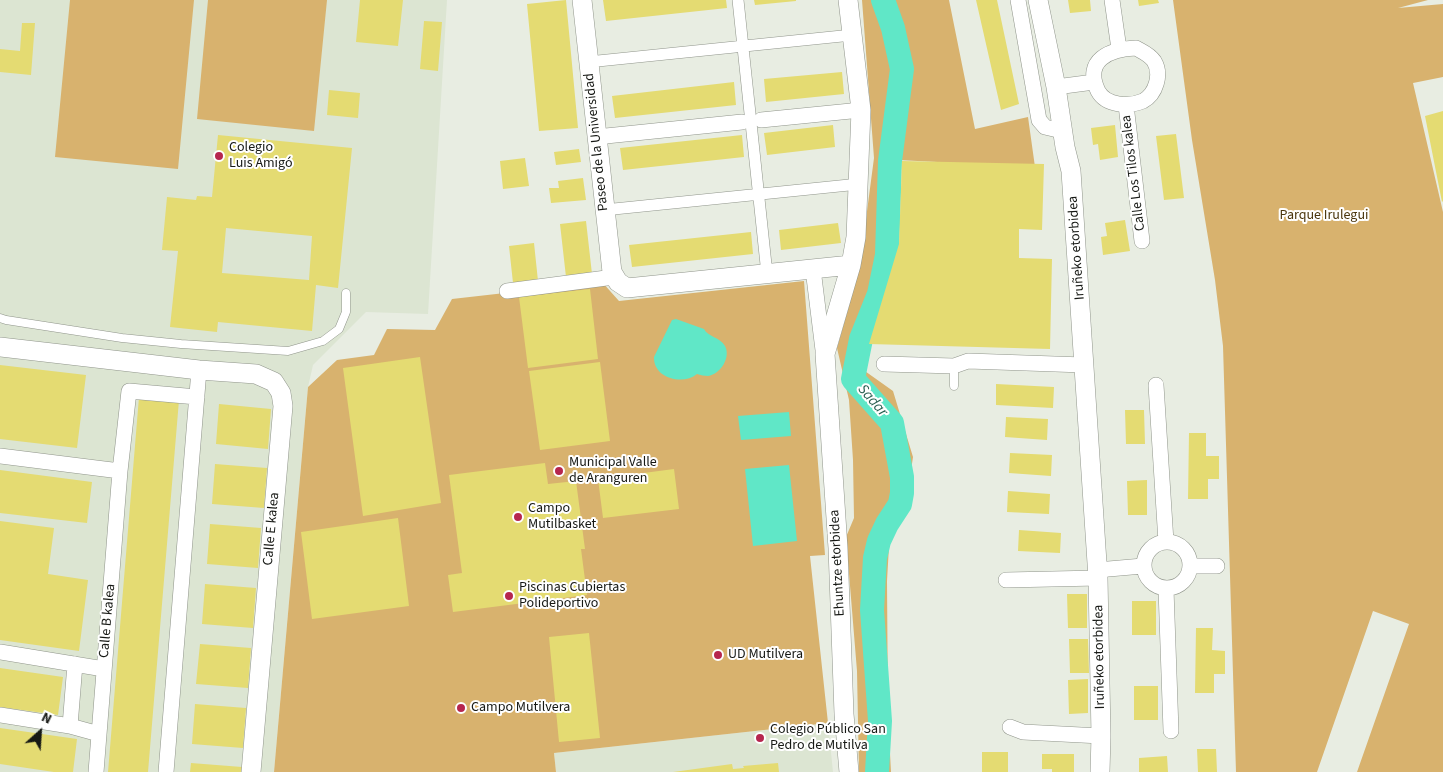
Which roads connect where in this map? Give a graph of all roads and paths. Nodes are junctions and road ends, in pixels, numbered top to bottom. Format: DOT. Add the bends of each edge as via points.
graph roads {
  1 [pos="582,0"];
  2 [pos="738,0"];
  3 [pos="848,0"];
  4 [pos="1018,0"];
  5 [pos="1038,0"];
  6 [pos="1112,0"];
  7 [pos="852,35"];
  8 [pos="743,46"];
  9 [pos="1118,49"];
  10 [pos="588,62"];
  11 [pos="1094,82"];
  12 [pos="1056,87"];
  13 [pos="1126,105"];
  14 [pos="860,110"];
  15 [pos="751,121"];
  16 [pos="1062,131"];
  17 [pos="596,137"];
  18 [pos="859,184"];
  19 [pos="759,194"];
  20 [pos="604,210"];
  21 [pos="1142,240"];
  22 [pos="851,265"];
  23 [pos="814,269"];
  24 [pos="767,274"];
  25 [pos="616,279"];
  26 [pos="507,291"];
  27 [pos="346,293"];
  28 [pos="19,313"];
  29 [pos="0,318"];
  30 [pos="18,322"];
  31 [pos="0,347"];
  32 [pos="825,354"];
  33 [pos="884,364"];
  34 [pos="1084,365"];
  35 [pos="954,366"];
  36 [pos="199,370"];
  37 [pos="1156,385"];
  38 [pos="954,386"];
  39 [pos="197,397"];
  40 [pos="0,456"];
  41 [pos="120,471"];
  42 [pos="1166,542"];
  43 [pos="1143,566"];
  44 [pos="1190,566"];
  45 [pos="1217,566"];
  46 [pos="1098,574"];
  47 [pos="1006,580"];
  48 [pos="1166,588"];
  49 [pos="0,652"];
  50 [pos="75,664"];
  51 [pos="104,668"];
  52 [pos="0,715"];
  53 [pos="70,726"];
  54 [pos="1010,727"];
  55 [pos="1171,731"];
  56 [pos="99,734"];
  57 [pos="1101,736"];
  58 [pos="253,766"];
  59 [pos="96,772"];
  60 [pos="166,772"];
  61 [pos="849,772"];
  62 [pos="1100,772"];
  1 -- 10 [label="street, Paseo de la Universidad"];
  2 -- 8 [label="street"];
  3 -- 7 [label="street, Ehuntze etorbidea"];
  4 -- 16 [label="street" via="1039,120 1045,127"];
  5 -- 12 [label="street, Iruñeko etorbidea"];
  6 -- 9 [label="street"];
  7 -- 8 [label="street"];
  7 -- 14 [label="street, Ehuntze etorbidea"];
  8 -- 10 [label="street"];
  8 -- 15 [label="street"];
  9 -- 11 [label="street" via="1096,64"];
  9 -- 13 [label="street" via="1136,48 1148,54 1155,62 1158,74 1151,94 1143,101"];
  10 -- 17 [label="street, Paseo de la Universidad"];
  11 -- 12 [label="street"];
  11 -- 13 [label="street" via="1100,95 1111,102"];
  12 -- 16 [label="street, Iruñeko etorbidea"];
  13 -- 21 [label="street, Calle Los Tilos kalea"];
  14 -- 15 [label="street"];
  14 -- 18 [label="street, Ehuntze etorbidea"];
  15 -- 17 [label="street"];
  15 -- 19 [label="street"];
  16 -- 34 [label="street, Iruñeko etorbidea" via="1071,171"];
  17 -- 20 [label="street, Paseo de la Universidad"];
  18 -- 19 [label="street"];
  18 -- 22 [label="street, Ehuntze etorbidea"];
  19 -- 20 [label="street"];
  19 -- 24 [label="street"];
  20 -- 25 [label="street, Paseo de la Universidad" via="612,272"];
  22 -- 23 [label="street"];
  22 -- 32 [label="street, Ehuntze etorbidea"];
  23 -- 24 [label="street"];
  23 -- 32 [label="street, Ehuntze etorbidea"];
  24 -- 25 [label="street" via="628,288"];
  25 -- 26 [label="street"];
  27 -- 30 [label="lane" via="346,312 339,329 323,341 288,351 122,338"];
  28 -- 30 [label="lane"];
  29 -- 30 [label="lane"];
  31 -- 36 [label="street, Calle E kalea"];
  32 -- 61 [label="street, Ehuntze etorbidea"];
  33 -- 35 [label="street"];
  34 -- 35 [label="street" via="968,361"];
  34 -- 46 [label="street, Iruñeko etorbidea"];
  35 -- 38 [label="lane"];
  36 -- 39 [label="street"];
  36 -- 58 [label="street, Calle E kalea" via="256,374 274,382 281,393 282,416"];
  37 -- 42 [label="street"];
  39 -- 41 [label="street, Calle B kalea" via="129,391"];
  39 -- 60 [label="street"];
  40 -- 41 [label="street"];
  41 -- 51 [label="street, Calle B kalea"];
  42 -- 43 [label="street" via="1151,547"];
  42 -- 44 [label="street" via="1184,549"];
  43 -- 46 [label="street"];
  43 -- 48 [label="street" via="1146,577 1154,585"];
  44 -- 45 [label="street"];
  44 -- 48 [label="street" via="1184,581 1174,588"];
  46 -- 47 [label="street"];
  46 -- 57 [label="street, Iruñeko etorbidea"];
  48 -- 55 [label="street"];
  49 -- 50 [label="street"];
  50 -- 51 [label="street"];
  50 -- 53 [label="street"];
  51 -- 56 [label="street, Calle B kalea"];
  52 -- 53 [label="street"];
  53 -- 56 [label="street"];
  54 -- 57 [label="street" via="1023,732"];
  56 -- 59 [label="street, Calle B kalea"];
  57 -- 62 [label="street, Iruñeko etorbidea"];
}
